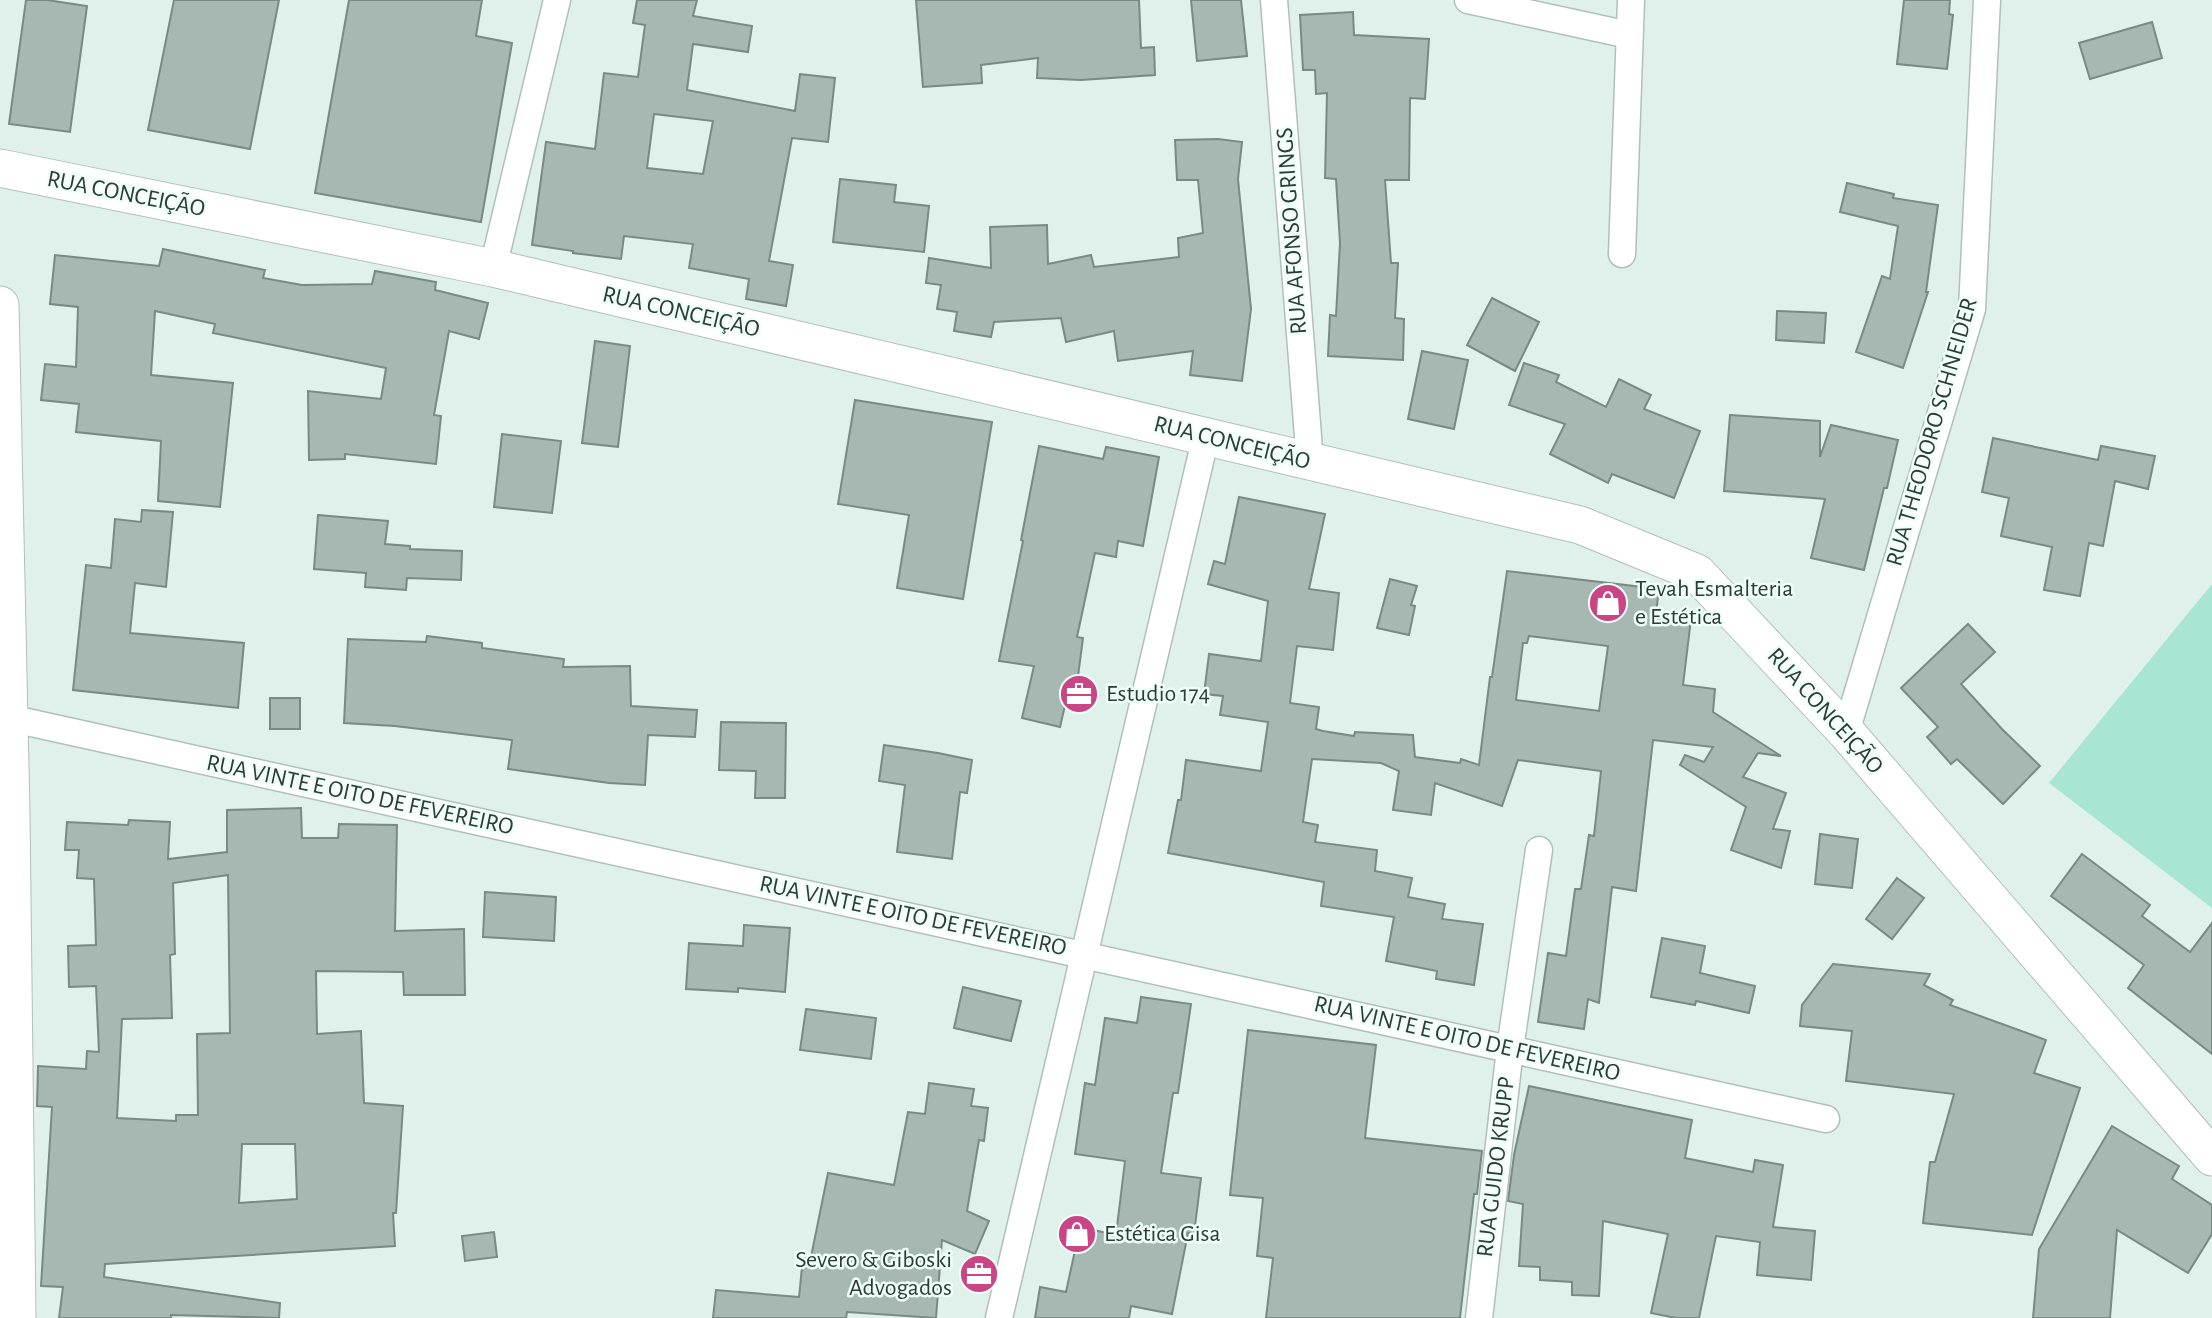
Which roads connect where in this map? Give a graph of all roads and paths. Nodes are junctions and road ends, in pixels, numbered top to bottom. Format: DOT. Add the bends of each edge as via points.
graph roads {
  1 [pos="557,0"];
  2 [pos="1273,0"];
  3 [pos="1468,0"];
  4 [pos="1631,0"];
  5 [pos="1987,0"];
  6 [pos="1629,35"];
  7 [pos="0,169"];
  8 [pos="1622,254"];
  9 [pos="493,268"];
  10 [pos="0,305"];
  11 [pos="1206,436"];
  12 [pos="1310,462"];
  13 [pos="4,718"];
  14 [pos="1846,732"];
  15 [pos="1539,850"];
  16 [pos="1084,954"];
  17 [pos="7,1021"];
  18 [pos="1510,1049"];
  19 [pos="1826,1119"];
  20 [pos="2212,1157"];
  21 [pos="17,1318"];
  22 [pos="999,1318"];
  23 [pos="1479,1318"];
  1 -- 9 [label="street"];
  2 -- 12 [label="street, RUA AFONSO GRINGS"];
  3 -- 6 [label="street"];
  4 -- 6 [label="street"];
  5 -- 14 [label="street, RUA THEODORO SCHNEIDER" via="1972,309"];
  6 -- 8 [label="street"];
  7 -- 9 [label="main road, RUA CONCEIÇÃO"];
  9 -- 11 [label="main road, RUA CONCEIÇÃO"];
  10 -- 13 [label="main road"];
  11 -- 12 [label="main road, RUA CONCEIÇÃO"];
  11 -- 16 [label="street"];
  12 -- 14 [label="main road, RUA CONCEIÇÃO" via="1580,525 1697,573"];
  13 -- 16 [label="street, RUA VINTE E OITO DE FEVEREIRO"];
  13 -- 17 [label="main road"];
  14 -- 20 [label="main road, RUA CONCEIÇÃO"];
  15 -- 18 [label="street, RUA GUIDO KRUPP"];
  16 -- 18 [label="street, RUA VINTE E OITO DE FEVEREIRO"];
  16 -- 22 [label="street"];
  17 -- 21 [label="main road"];
  18 -- 19 [label="street, RUA VINTE E OITO DE FEVEREIRO"];
  18 -- 23 [label="street, RUA GUIDO KRUPP"];
}
